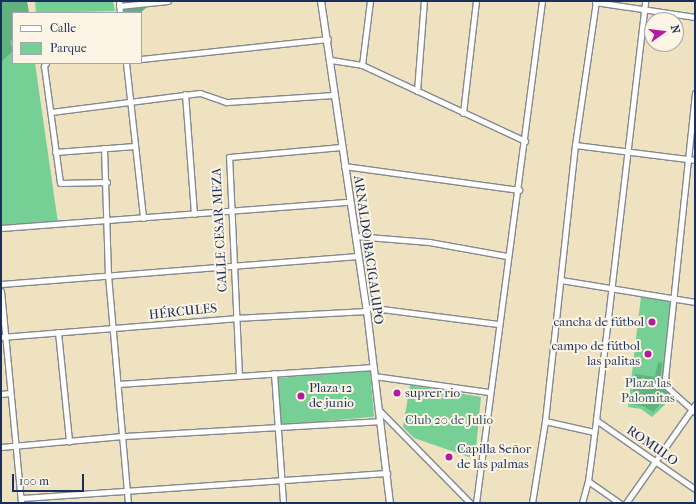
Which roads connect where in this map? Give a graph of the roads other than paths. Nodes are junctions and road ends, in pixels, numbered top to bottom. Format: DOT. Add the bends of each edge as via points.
graph roads {
  1 [pos="168,1"];
  2 [pos="321,1"];
  3 [pos="370,1"];
  4 [pos="424,1"];
  5 [pos="476,1"];
  6 [pos="542,1"];
  7 [pos="596,1"];
  8 [pos="645,1"];
  9 [pos="119,4"];
  10 [pos="644,8"];
  11 [pos="695,17"];
  12 [pos="328,39"];
  13 [pos="142,59"];
  14 [pos="331,60"];
  15 [pos="45,64"];
  16 [pos="126,64"];
  17 [pos="362,65"];
  18 [pos="417,90"];
  19 [pos="695,93"];
  20 [pos="185,94"];
  21 [pos="335,95"];
  22 [pos="131,101"];
  23 [pos="51,112"];
  24 [pos="463,113"];
  25 [pos="525,141"];
  26 [pos="575,145"];
  27 [pos="134,146"];
  28 [pos="342,147"];
  29 [pos="104,148"];
  30 [pos="628,151"];
  31 [pos="55,152"];
  32 [pos="688,159"];
  33 [pos="695,160"];
  34 [pos="344,166"];
  35 [pos="107,182"];
  36 [pos="519,190"];
  37 [pos="349,202"];
  38 [pos="230,211"];
  39 [pos="194,214"];
  40 [pos="143,218"];
  41 [pos="106,222"];
  42 [pos="1,228"];
  43 [pos="355,236"];
  44 [pos="358,256"];
  45 [pos="507,256"];
  46 [pos="233,265"];
  47 [pos="108,275"];
  48 [pos="561,280"];
  49 [pos="1,284"];
  50 [pos="612,288"];
  51 [pos="1,291"];
  52 [pos="674,300"];
  53 [pos="695,302"];
  54 [pos="366,309"];
  55 [pos="235,318"];
  56 [pos="498,324"];
  57 [pos="113,330"];
  58 [pos="58,332"];
  59 [pos="3,337"];
  60 [pos="373,367"];
  61 [pos="274,374"];
  62 [pos="239,375"];
  63 [pos="374,376"];
  64 [pos="118,384"];
  65 [pos="489,392"];
  66 [pos="10,393"];
  67 [pos="1,394"];
  68 [pos="378,409"];
  69 [pos="694,409"];
  70 [pos="596,420"];
  71 [pos="380,421"];
  72 [pos="545,421"];
  73 [pos="277,428"];
  74 [pos="594,432"];
  75 [pos="123,436"];
  76 [pos="69,441"];
  77 [pos="14,446"];
  78 [pos="1,447"];
  79 [pos="655,462"];
  80 [pos="387,473"];
  81 [pos="282,481"];
  82 [pos="588,481"];
  83 [pos="695,489"];
  84 [pos="127,491"];
  85 [pos="21,501"];
  86 [pos="476,502"];
  87 [pos="128,503"];
  88 [pos="283,503"];
  89 [pos="390,503"];
  90 [pos="470,503"];
  91 [pos="482,503"];
  92 [pos="532,503"];
  93 [pos="582,503"];
  94 [pos="619,503"];
  95 [pos="626,503"];
  1 -- 9 [label="street"];
  2 -- 12 [label="street, ARNALDO BACIGALUPO"];
  3 -- 17 [label="street"];
  4 -- 18 [label="street"];
  5 -- 24 [label="street"];
  6 -- 25 [label="street"];
  7 -- 10 [label="street"];
  7 -- 26 [label="street"];
  8 -- 10 [label="street"];
  10 -- 11 [label="street"];
  10 -- 30 [label="street"];
  12 -- 13 [label="street"];
  12 -- 14 [label="street, ARNALDO BACIGALUPO"];
  14 -- 17 [label="street"];
  14 -- 21 [label="street, ARNALDO BACIGALUPO"];
  15 -- 23 [label="street"];
  16 -- 22 [label="street"];
  17 -- 18 [label="street"];
  18 -- 24 [label="street"];
  19 -- 32 [label="street"];
  20 -- 21 [label="street" via="200,92 226,102"];
  20 -- 22 [label="street"];
  20 -- 39 [label="street"];
  21 -- 28 [label="street, ARNALDO BACIGALUPO"];
  22 -- 23 [label="street"];
  22 -- 27 [label="street"];
  23 -- 31 [label="street"];
  24 -- 25 [label="street"];
  25 -- 36 [label="street"];
  26 -- 30 [label="street"];
  26 -- 48 [label="street"];
  27 -- 29 [label="street"];
  27 -- 40 [label="street"];
  28 -- 34 [label="street, ARNALDO BACIGALUPO"];
  28 -- 38 [label="street, CALLE CESAR MEZA" via="229,157"];
  29 -- 31 [label="street"];
  29 -- 35 [label="street"];
  30 -- 32 [label="street"];
  30 -- 50 [label="street"];
  31 -- 35 [label="street" via="61,184"];
  32 -- 33 [label="street"];
  32 -- 52 [label="street"];
  34 -- 36 [label="street"];
  34 -- 37 [label="street, ARNALDO BACIGALUPO"];
  35 -- 41 [label="street"];
  36 -- 45 [label="street"];
  37 -- 38 [label="street"];
  37 -- 43 [label="street, ARNALDO BACIGALUPO"];
  38 -- 39 [label="street"];
  38 -- 46 [label="street, CALLE CESAR MEZA"];
  39 -- 40 [label="street"];
  40 -- 41 [label="street"];
  41 -- 42 [label="street"];
  41 -- 47 [label="street"];
  43 -- 44 [label="street, ARNALDO BACIGALUPO"];
  43 -- 45 [label="street" via="429,242"];
  44 -- 46 [label="street"];
  44 -- 54 [label="street, ARNALDO BACIGALUPO"];
  45 -- 56 [label="street"];
  46 -- 47 [label="street"];
  46 -- 55 [label="street, CALLE CESAR MEZA"];
  47 -- 49 [label="street"];
  47 -- 57 [label="street"];
  48 -- 50 [label="street"];
  48 -- 72 [label="street"];
  50 -- 52 [label="street"];
  50 -- 70 [label="street"];
  51 -- 59 [label="street"];
  52 -- 53 [label="street"];
  52 -- 69 [label="street" via="665,379 668,388"];
  54 -- 55 [label="street, HÉRCULES"];
  54 -- 56 [label="street, HÉRCULES"];
  54 -- 60 [label="street, ARNALDO BACIGALUPO"];
  55 -- 57 [label="street, HÉRCULES"];
  55 -- 62 [label="street, CALLE CESAR MEZA"];
  56 -- 65 [label="street"];
  57 -- 58 [label="street, HÉRCULES"];
  57 -- 64 [label="street"];
  58 -- 59 [label="street, HÉRCULES"];
  58 -- 76 [label="street"];
  59 -- 66 [label="street"];
  60 -- 61 [label="street"];
  60 -- 63 [label="street, ARNALDO BACIGALUPO"];
  61 -- 62 [label="street"];
  61 -- 73 [label="street"];
  62 -- 64 [label="street"];
  63 -- 65 [label="street"];
  63 -- 68 [label="street, ARNALDO BACIGALUPO"];
  64 -- 75 [label="street"];
  65 -- 86 [label="street"];
  66 -- 67 [label="street"];
  66 -- 77 [label="street"];
  68 -- 71 [label="street, ARNALDO BACIGALUPO"];
  68 -- 90 [label="street"];
  69 -- 79 [label="street"];
  70 -- 74 [label="street"];
  70 -- 79 [label="street, ROMULO"];
  71 -- 73 [label="street"];
  71 -- 80 [label="street, ARNALDO BACIGALUPO"];
  72 -- 74 [label="street"];
  72 -- 92 [label="street"];
  73 -- 75 [label="street"];
  73 -- 81 [label="street"];
  74 -- 82 [label="street"];
  75 -- 76 [label="street"];
  75 -- 84 [label="street"];
  76 -- 77 [label="street"];
  77 -- 78 [label="street"];
  77 -- 85 [label="street"];
  79 -- 83 [label="street, ROMULO"];
  79 -- 95 [label="street"];
  80 -- 81 [label="street"];
  80 -- 89 [label="street, ARNALDO BACIGALUPO"];
  81 -- 84 [label="street"];
  81 -- 88 [label="street"];
  82 -- 93 [label="street"];
  82 -- 94 [label="street"];
  84 -- 85 [label="street"];
  84 -- 87 [label="street"];
  86 -- 91 [label="street"];
}
